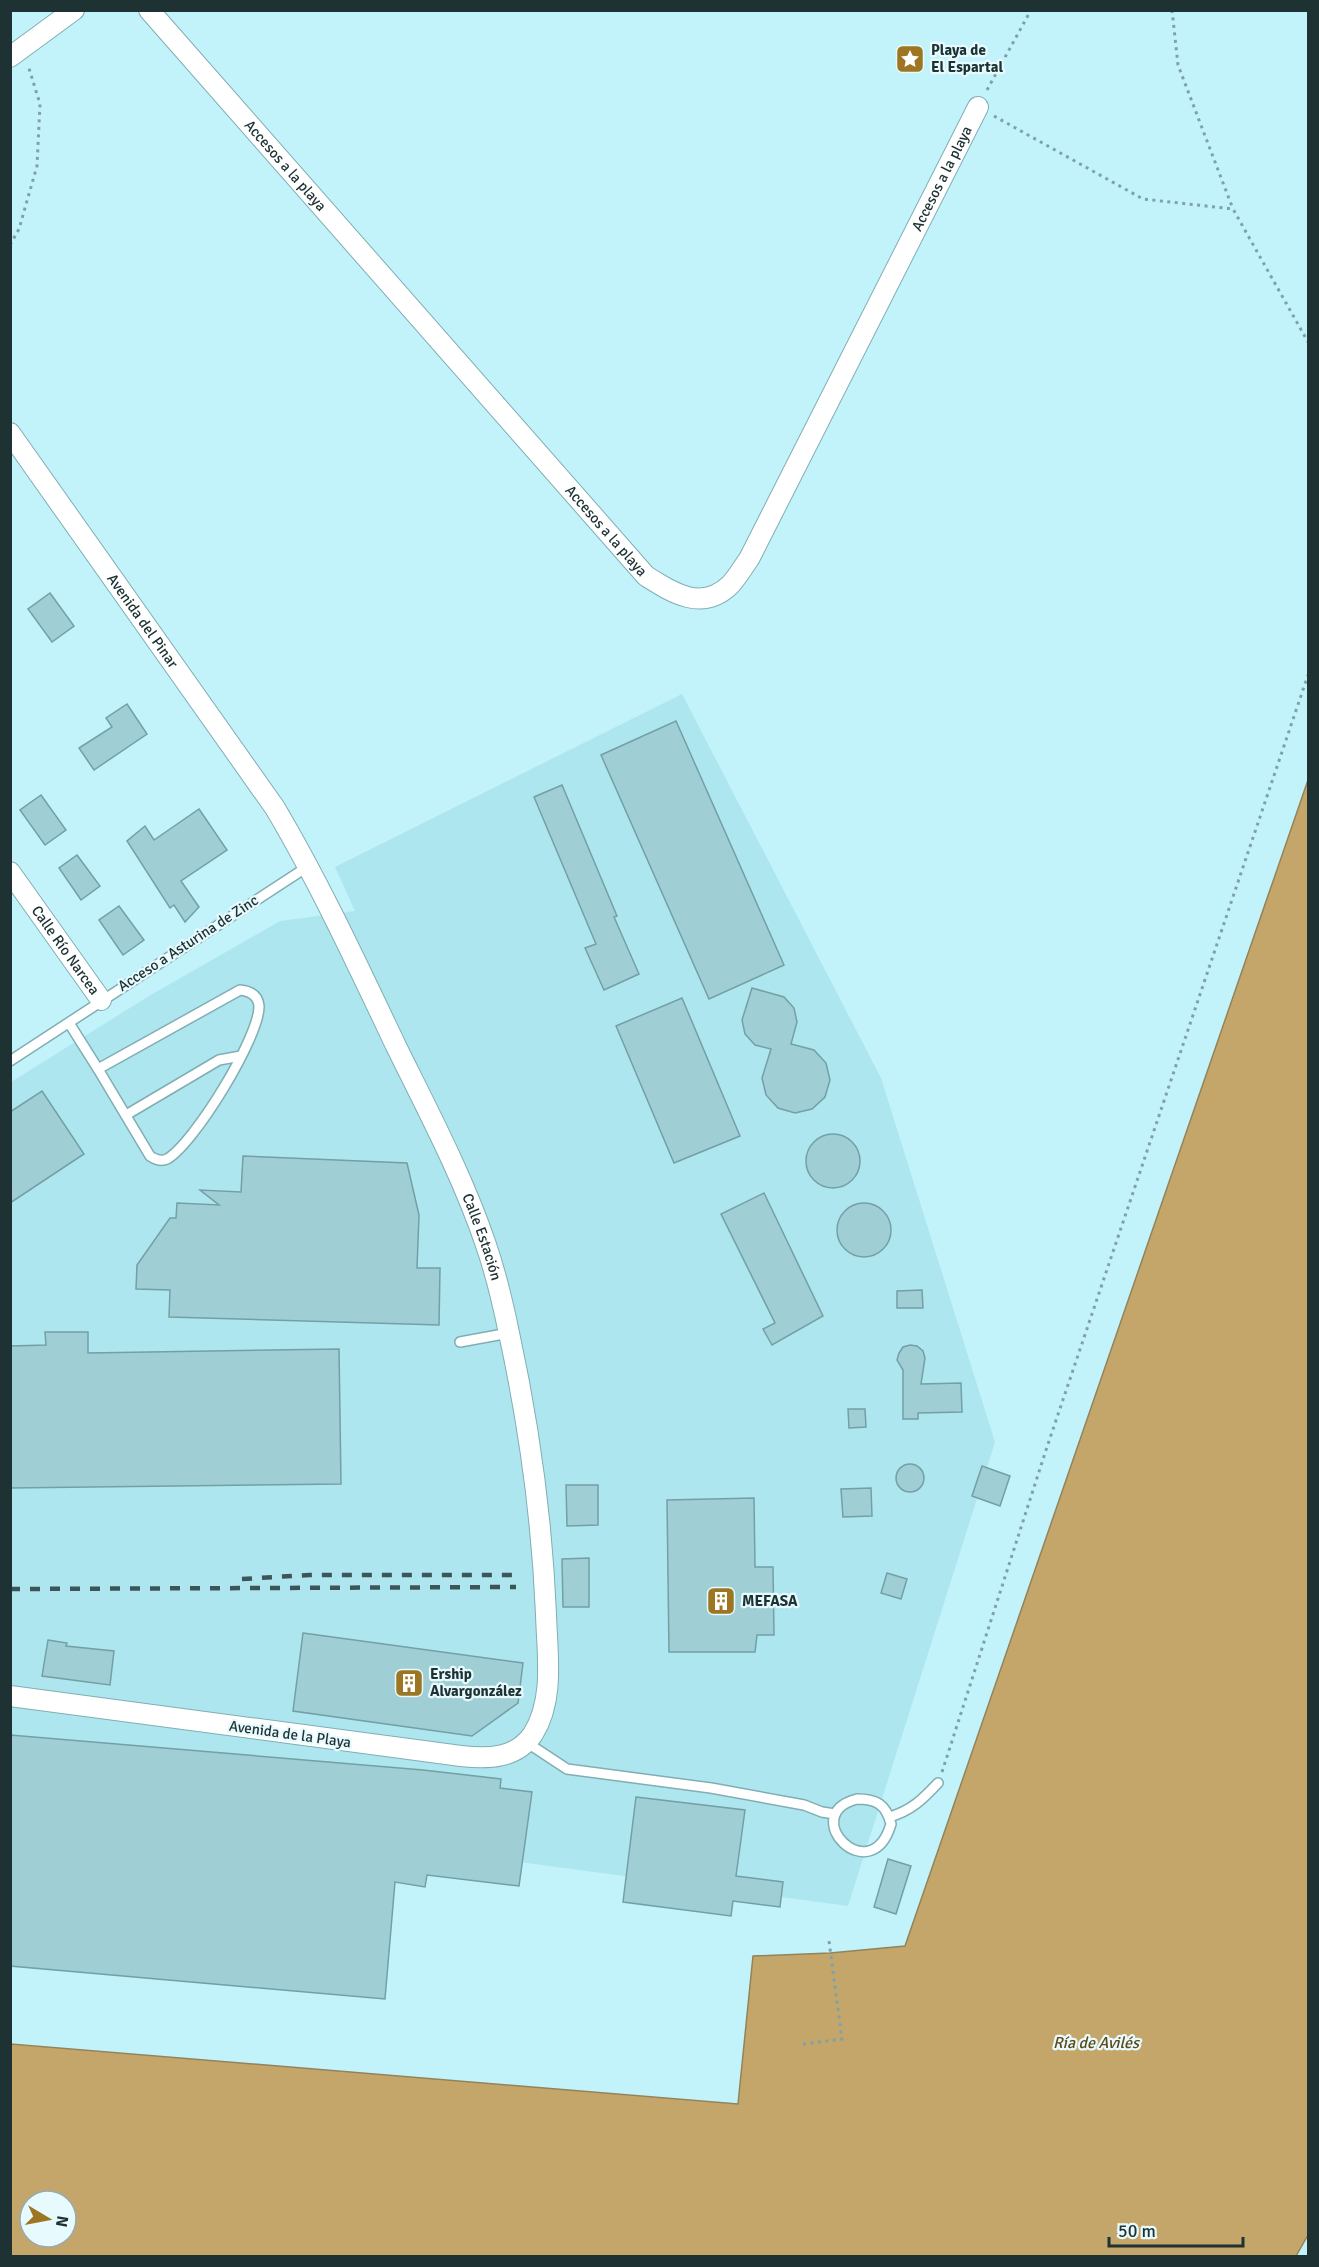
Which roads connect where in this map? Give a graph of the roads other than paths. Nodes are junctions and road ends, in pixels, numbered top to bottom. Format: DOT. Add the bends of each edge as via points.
graph roads {
  1 [pos="74,10"];
  2 [pos="149,10"];
  3 [pos="15,54"];
  4 [pos="978,107"];
  5 [pos="10,433"];
  6 [pos="275,808"];
  7 [pos="307,867"];
  8 [pos="10,872"];
  9 [pos="101,1000"];
  10 [pos="69,1023"];
  11 [pos="241,1056"];
  12 [pos="10,1061"];
  13 [pos="98,1069"];
  14 [pos="126,1115"];
  15 [pos="509,1333"];
  16 [pos="460,1342"];
  17 [pos="10,1696"];
  18 [pos="545,1706"];
  19 [pos="526,1742"];
  20 [pos="938,1783"];
  21 [pos="835,1814"];
  22 [pos="889,1817"];
  1 -- 3 [label="street"];
  2 -- 4 [label="street, Accesos a la playa" via="646,576 669,591 699,600 729,585 749,559"];
  5 -- 6 [label="street, Avenida del Pinar"];
  6 -- 7 [label="street, Calle Estación"];
  7 -- 9 [label="lane, Acceso a Asturina de Zinc"];
  7 -- 15 [label="street, Calle Estación" via="434,1123 486,1243"];
  8 -- 9 [label="street, Calle Río Narcea"];
  9 -- 10 [label="lane, Acceso a Asturina de Zinc"];
  10 -- 12 [label="lane, Acceso a Asturina de Zinc"];
  10 -- 13 [label="lane"];
  11 -- 13 [label="lane" via="259,1007 250,991 240,990"];
  11 -- 14 [label="lane" via="219,1060"];
  11 -- 14 [label="lane" via="203,1120 166,1160 150,1156"];
  13 -- 14 [label="lane"];
  15 -- 16 [label="lane"];
  15 -- 18 [label="street, Calle Estación" via="529,1433 544,1574 548,1673"];
  17 -- 19 [label="street, Avenida de la Playa" via="478,1758 501,1757"];
  18 -- 19 [label="street, Avenida de la Playa"];
  19 -- 21 [label="lane" via="567,1769 711,1788"];
  20 -- 22 [label="lane" via="921,1802"];
  21 -- 22 [label="lane" via="847,1801 870,1799 877,1801"];
  21 -- 22 [label="lane" via="833,1824 844,1846 860,1851 883,1842 891,1824"];
}
